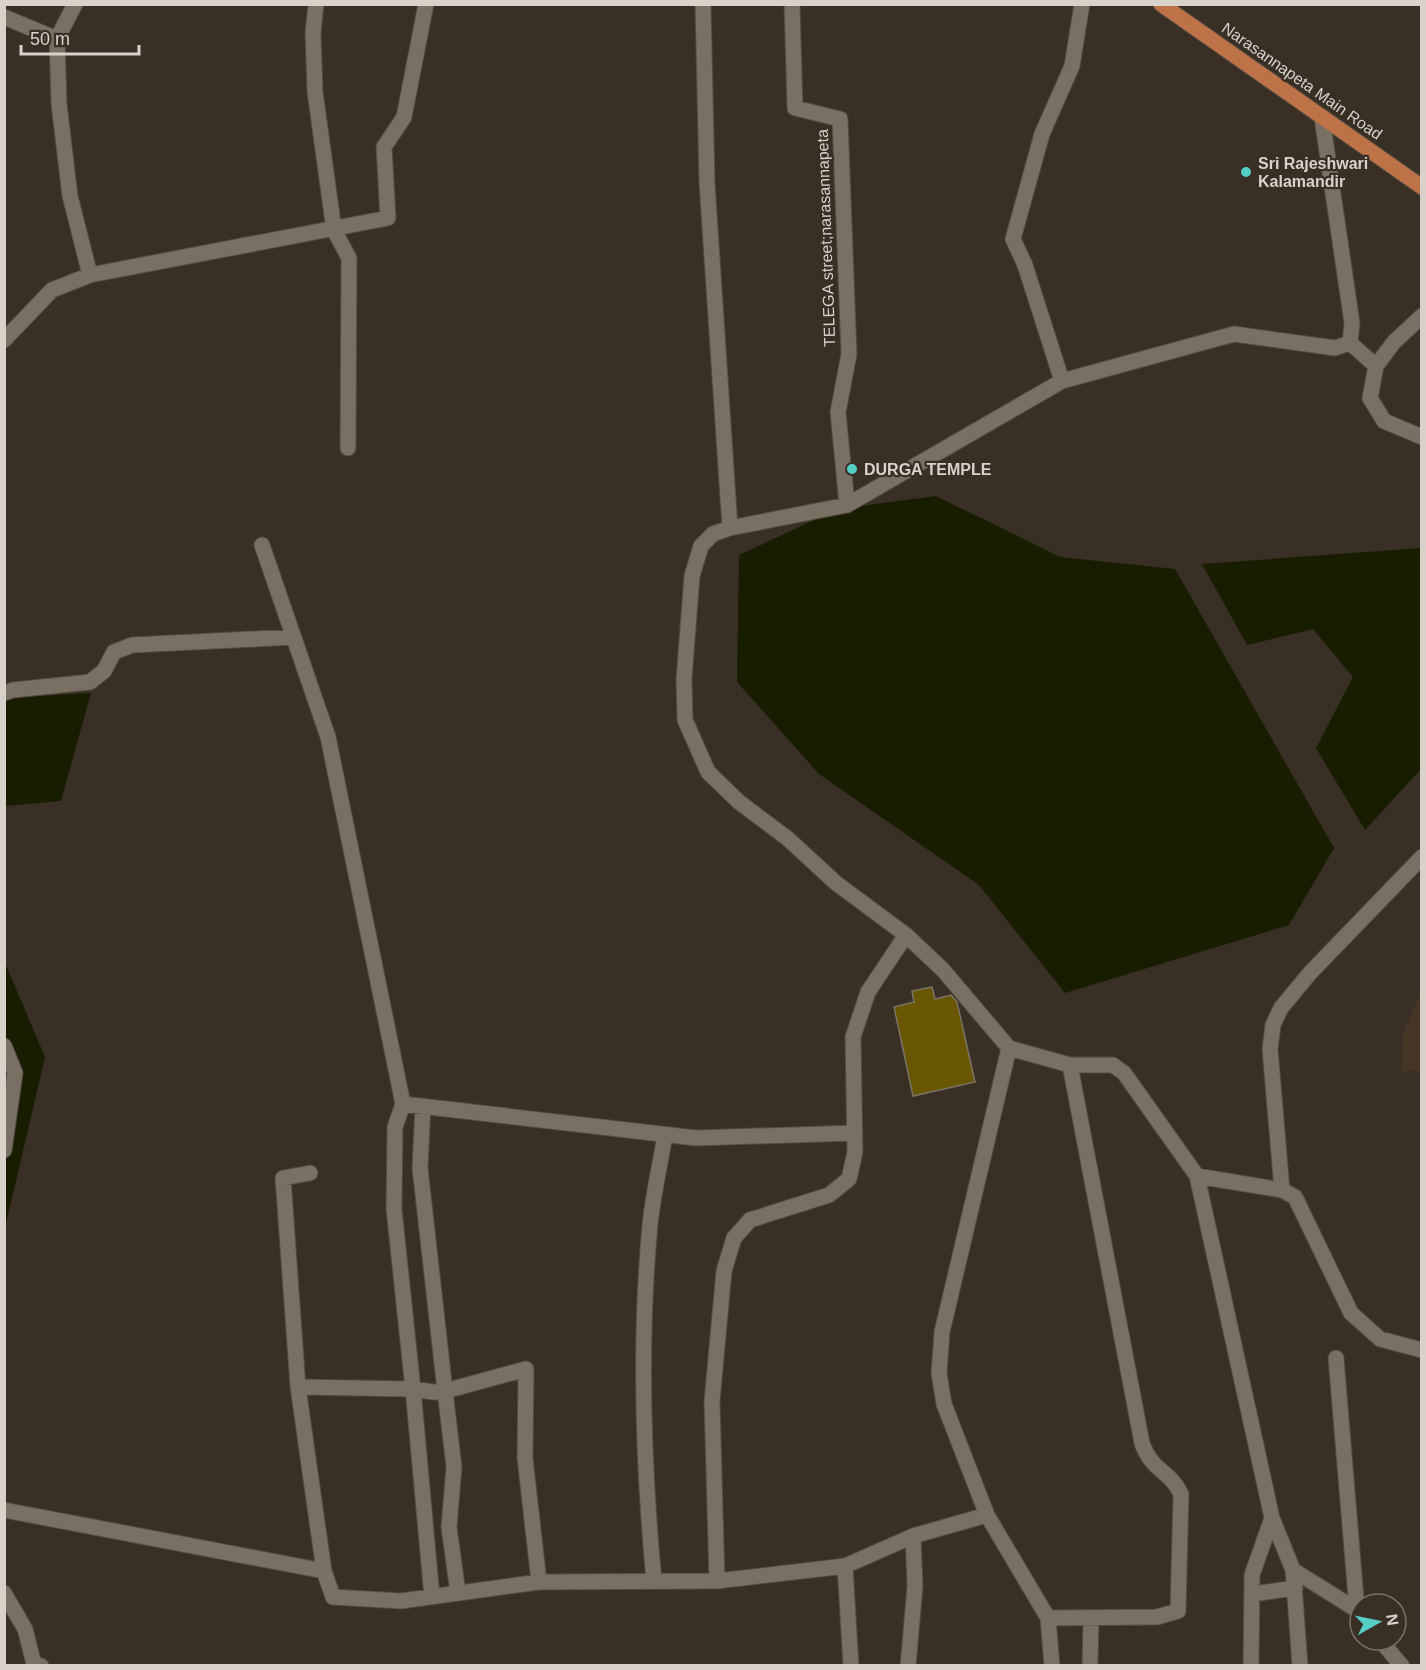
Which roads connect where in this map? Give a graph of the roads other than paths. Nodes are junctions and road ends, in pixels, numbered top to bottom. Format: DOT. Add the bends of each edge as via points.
graph roads {
  1 [pos="75,4"];
  2 [pos="316,4"];
  3 [pos="426,4"];
  4 [pos="703,4"];
  5 [pos="792,4"];
  6 [pos="1082,4"];
  7 [pos="1161,4"];
  8 [pos="4,17"];
  9 [pos="57,39"];
  10 [pos="1322,118"];
  11 [pos="1420,182"];
  12 [pos="334,230"];
  13 [pos="90,275"];
  14 [pos="1422,316"];
  15 [pos="4,340"];
  16 [pos="1350,343"];
  17 [pos="1376,366"];
  18 [pos="1062,381"];
  19 [pos="1422,437"];
  20 [pos="348,448"];
  21 [pos="847,505"];
  22 [pos="730,528"];
  23 [pos="262,545"];
  24 [pos="294,637"];
  25 [pos="4,693"];
  26 [pos="1422,857"];
  27 [pos="906,935"];
  28 [pos="4,1046"];
  29 [pos="1009,1048"];
  30 [pos="1070,1065"];
  31 [pos="403,1104"];
  32 [pos="423,1106"];
  33 [pos="854,1133"];
  34 [pos="665,1135"];
  35 [pos="4,1150"];
  36 [pos="310,1173"];
  37 [pos="1197,1176"];
  38 [pos="1282,1190"];
  39 [pos="1422,1350"];
  40 [pos="1336,1358"];
  41 [pos="298,1387"];
  42 [pos="413,1389"];
  43 [pos="446,1390"];
  44 [pos="4,1510"];
  45 [pos="987,1515"];
  46 [pos="1272,1518"];
  47 [pos="913,1536"];
  48 [pos="845,1566"];
  49 [pos="1293,1570"];
  50 [pos="324,1571"];
  51 [pos="654,1581"];
  52 [pos="717,1581"];
  53 [pos="539,1582"];
  54 [pos="1295,1588"];
  55 [pos="1357,1592"];
  56 [pos="4,1593"];
  57 [pos="458,1593"];
  58 [pos="1252,1594"];
  59 [pos="432,1597"];
  60 [pos="1348,1605"];
  61 [pos="1048,1618"];
  62 [pos="1091,1618"];
  63 [pos="1390,1652"];
  64 [pos="41,1665"];
  65 [pos="850,1665"];
  66 [pos="908,1665"];
  67 [pos="1052,1665"];
  68 [pos="1090,1665"];
  69 [pos="1251,1665"];
  70 [pos="1299,1665"];
  71 [pos="1401,1665"];
  1 -- 9 [label="street"];
  2 -- 12 [label="street" via="315,92"];
  3 -- 12 [label="street" via="404,117 384,147 388,218"];
  4 -- 22 [label="street" via="707,183"];
  5 -- 21 [label="street, TELEGA street;narasannapeta" via="795,108 840,119 849,354 838,412"];
  6 -- 18 [label="street" via="1072,66 1042,134 1013,239"];
  7 -- 10 [label="main road, Narasannapeta Main Road"];
  8 -- 9 [label="street"];
  9 -- 13 [label="street" via="59,104 70,196"];
  10 -- 11 [label="main road, Narasannapeta Main Road"];
  10 -- 16 [label="street" via="1347,277"];
  12 -- 13 [label="street"];
  12 -- 20 [label="street" via="349,258"];
  13 -- 15 [label="street" via="52,290"];
  14 -- 17 [label="street" via="1394,342"];
  16 -- 17 [label="street"];
  16 -- 18 [label="street" via="1335,348 1234,334"];
  17 -- 19 [label="street" via="1370,398 1384,421"];
  18 -- 21 [label="street"];
  21 -- 22 [label="street"];
  22 -- 27 [label="street" via="713,534 701,546 692,576 685,720 708,772 836,883"];
  23 -- 24 [label="street"];
  24 -- 25 [label="street" via="132,645 114,652 104,671 90,682"];
  24 -- 31 [label="street" via="328,737"];
  26 -- 38 [label="street" via="1310,973 1281,1008 1273,1025 1270,1049"];
  27 -- 29 [label="street" via="943,970"];
  27 -- 33 [label="street" via="868,992 853,1037"];
  28 -- 35 [label="street" via="15,1073"];
  29 -- 30 [label="street"];
  29 -- 45 [label="street" via="942,1332 939,1373 944,1404"];
  30 -- 37 [label="street" via="1113,1065 1124,1073"];
  30 -- 62 [label="street" via="1142,1443 1154,1467 1176,1483 1181,1494 1178,1611 1157,1617"];
  31 -- 32 [label="street"];
  31 -- 42 [label="street" via="395,1127 394,1209"];
  32 -- 34 [label="street"];
  32 -- 43 [label="street" via="420,1168"];
  33 -- 34 [label="street" via="696,1138"];
  33 -- 52 [label="street" via="855,1152 849,1179 829,1195 750,1220 734,1238 724,1271 712,1401"];
  34 -- 51 [label="street" via="650,1224 645,1354 645,1450"];
  36 -- 41 [label="street" via="283,1178"];
  37 -- 38 [label="street"];
  37 -- 46 [label="street"];
  38 -- 39 [label="street" via="1295,1197 1351,1313 1380,1340"];
  40 -- 55 [label="street"];
  41 -- 42 [label="street"];
  41 -- 50 [label="street"];
  42 -- 43 [label="street"];
  42 -- 59 [label="street"];
  43 -- 53 [label="street" via="526,1369 525,1458"];
  43 -- 57 [label="street" via="454,1467 449,1527"];
  44 -- 50 [label="street"];
  45 -- 47 [label="street"];
  45 -- 61 [label="street"];
  46 -- 49 [label="street"];
  46 -- 58 [label="street" via="1252,1575"];
  47 -- 48 [label="street"];
  47 -- 66 [label="street" via="915,1586"];
  48 -- 52 [label="street"];
  48 -- 65 [label="street"];
  49 -- 54 [label="street"];
  49 -- 60 [label="street"];
  50 -- 59 [label="street" via="333,1597 401,1601"];
  51 -- 52 [label="street"];
  51 -- 53 [label="street"];
  53 -- 57 [label="street"];
  54 -- 58 [label="street"];
  54 -- 70 [label="street"];
  56 -- 64 [label="street" via="24,1629 34,1664"];
  57 -- 59 [label="street"];
  58 -- 69 [label="street"];
  61 -- 62 [label="street"];
  61 -- 67 [label="street"];
  62 -- 68 [label="street"];
  63 -- 71 [label="street"];
}
